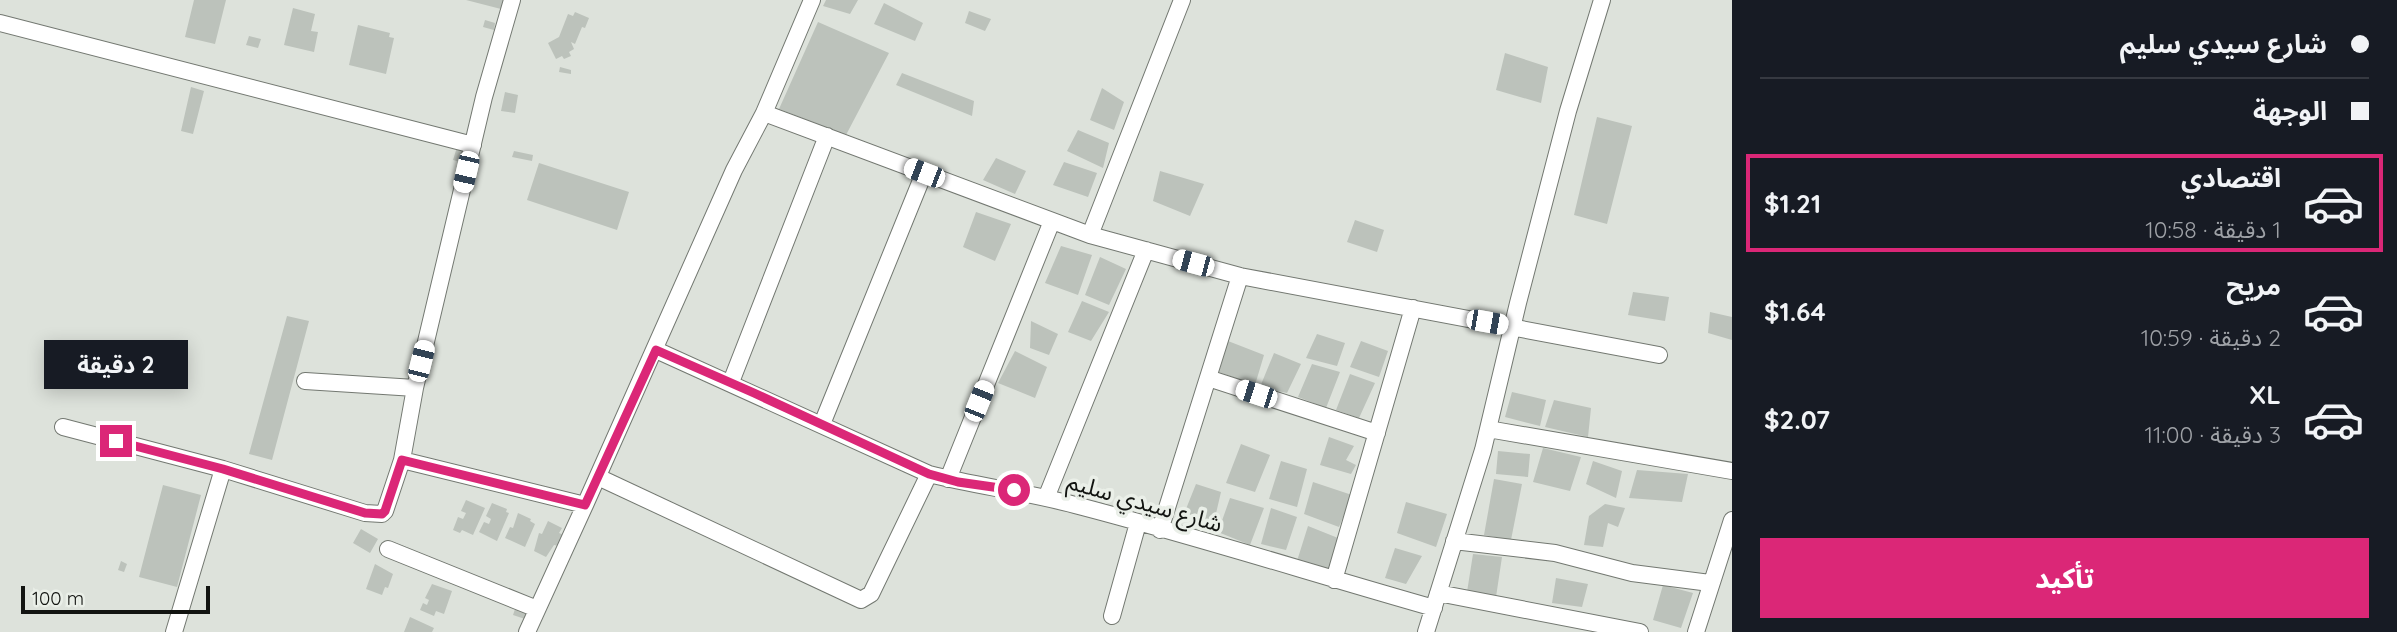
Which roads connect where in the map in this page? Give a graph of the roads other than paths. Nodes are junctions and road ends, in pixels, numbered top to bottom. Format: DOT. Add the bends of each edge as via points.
graph roads {
  1 [pos="512,0"];
  2 [pos="1182,0"];
  3 [pos="1602,0"];
  4 [pos="807,1"];
  5 [pos="0,23"];
  6 [pos="764,113"];
  7 [pos="827,136"];
  8 [pos="473,145"];
  9 [pos="924,173"];
  10 [pos="1052,220"];
  11 [pos="1090,235"];
  12 [pos="1146,250"];
  13 [pos="1240,276"];
  14 [pos="1413,308"];
  15 [pos="1512,326"];
  16 [pos="656,350"];
  17 [pos="1659,355"];
  18 [pos="1208,378"];
  19 [pos="305,381"];
  20 [pos="731,382"];
  21 [pos="415,388"];
  22 [pos="822,424"];
  23 [pos="63,427"];
  24 [pos="1488,429"];
  25 [pos="1377,433"];
  26 [pos="402,460"];
  27 [pos="223,469"];
  28 [pos="1732,471"];
  29 [pos="929,474"];
  30 [pos="598,477"];
  31 [pos="948,479"];
  32 [pos="1046,498"];
  33 [pos="585,505"];
  34 [pos="1732,520"];
  35 [pos="1138,523"];
  36 [pos="1160,530"];
  37 [pos="1454,541"];
  38 [pos="388,549"];
  39 [pos="1334,580"];
  40 [pos="1710,583"];
  41 [pos="1436,601"];
  42 [pos="537,609"];
  43 [pos="1112,616"];
  44 [pos="174,632"];
  45 [pos="527,632"];
  46 [pos="1426,632"];
  47 [pos="1640,632"];
  48 [pos="1696,632"];
  1 -- 8 [label="street"];
  2 -- 11 [label="street"];
  3 -- 15 [label="street"];
  4 -- 6 [label="street"];
  5 -- 8 [label="street"];
  6 -- 7 [label="street"];
  6 -- 16 [label="street" via="734,170"];
  7 -- 9 [label="street"];
  7 -- 20 [label="street"];
  8 -- 21 [label="street"];
  9 -- 10 [label="street"];
  9 -- 22 [label="street"];
  10 -- 11 [label="street"];
  10 -- 31 [label="street"];
  11 -- 12 [label="street"];
  12 -- 13 [label="street"];
  12 -- 32 [label="street"];
  13 -- 14 [label="street"];
  13 -- 18 [label="street"];
  14 -- 15 [label="street"];
  14 -- 25 [label="street"];
  15 -- 17 [label="street"];
  15 -- 24 [label="street"];
  16 -- 20 [label="street, شارع سيدي سليم"];
  16 -- 30 [label="street"];
  18 -- 25 [label="street"];
  18 -- 36 [label="street"];
  19 -- 21 [label="street"];
  20 -- 22 [label="street, شارع سيدي سليم"];
  21 -- 26 [label="street"];
  22 -- 29 [label="street, شارع سيدي سليم"];
  23 -- 27 [label="street"];
  24 -- 28 [label="street"];
  24 -- 37 [label="street"];
  25 -- 39 [label="street"];
  26 -- 27 [label="street" via="385,511 377,514"];
  26 -- 33 [label="street"];
  27 -- 44 [label="street"];
  29 -- 30 [label="street" via="871,594 861,600"];
  29 -- 31 [label="street, شارع سيدي سليم"];
  30 -- 33 [label="street"];
  31 -- 32 [label="street, شارع سيدي سليم"];
  32 -- 35 [label="street, شارع سيدي سليم"];
  33 -- 42 [label="street"];
  34 -- 40 [label="street"];
  35 -- 36 [label="street, شارع سيدي سليم"];
  35 -- 43 [label="street"];
  36 -- 39 [label="street, شارع سيدي سليم"];
  37 -- 40 [label="street" via="1555,553 1632,573"];
  37 -- 41 [label="street"];
  38 -- 42 [label="street"];
  39 -- 41 [label="street, شارع سيدي سليم"];
  40 -- 48 [label="street"];
  41 -- 46 [label="street"];
  41 -- 47 [label="street, شارع سيدي سليم"];
  42 -- 45 [label="street"];
}
